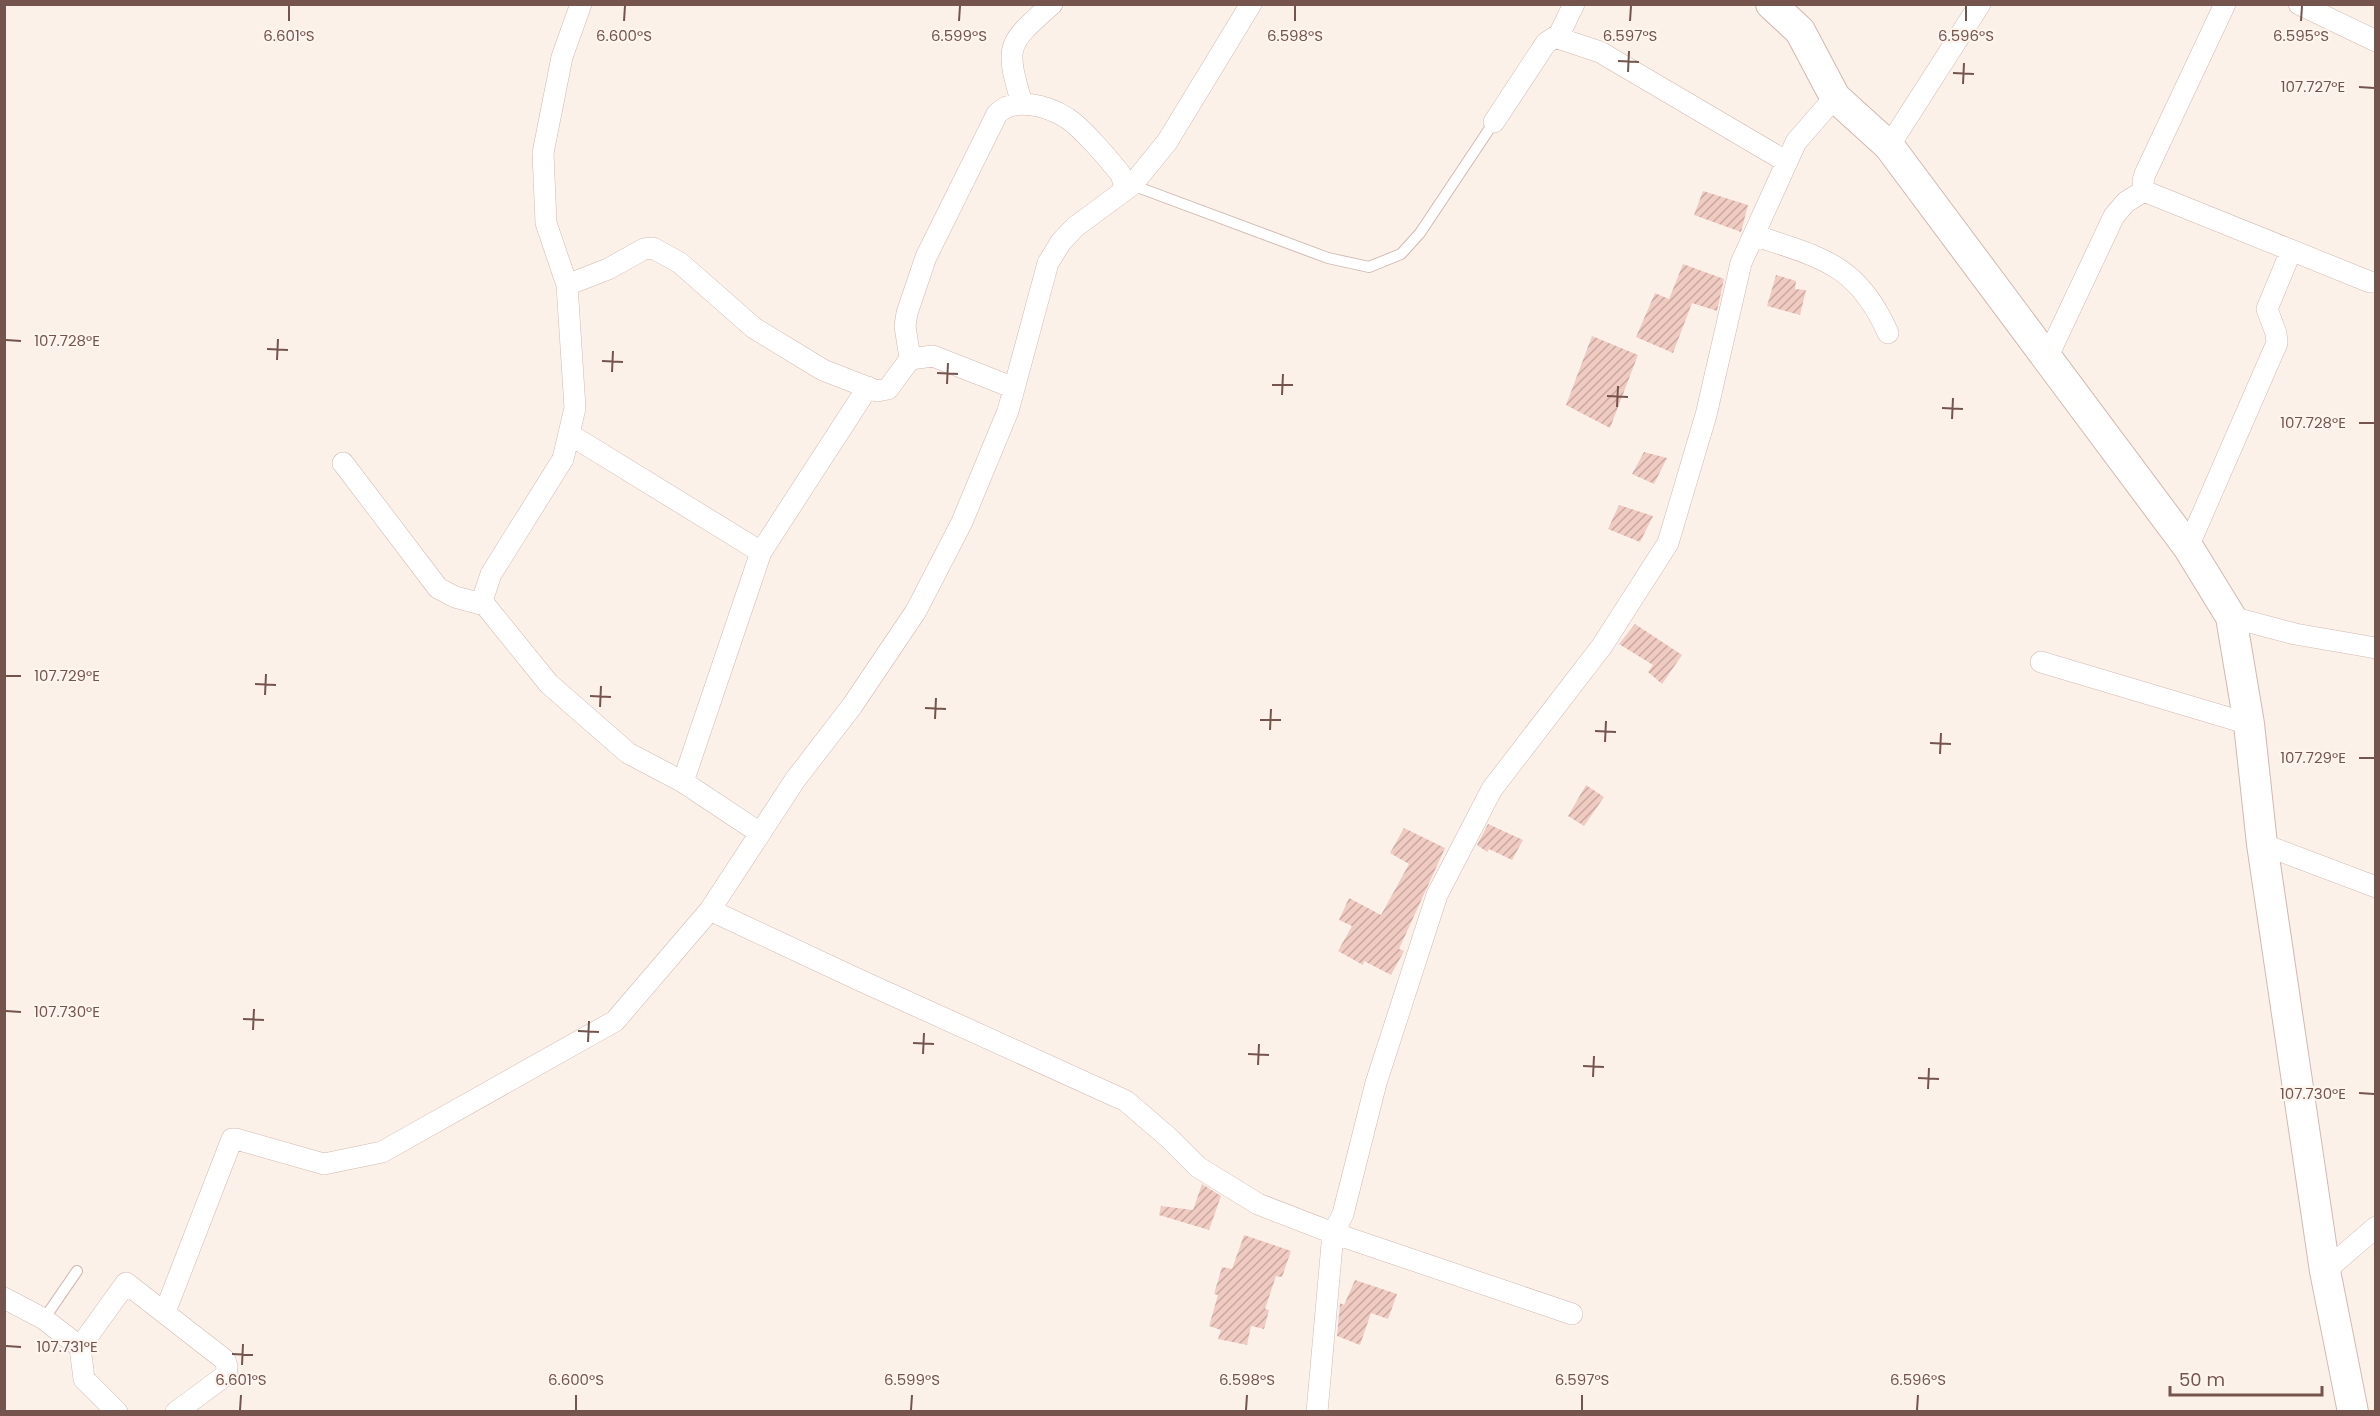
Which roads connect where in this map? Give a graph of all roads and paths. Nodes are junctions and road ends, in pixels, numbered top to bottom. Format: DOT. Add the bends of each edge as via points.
graph roads {
  1 [pos="581,4"];
  2 [pos="1052,4"];
  3 [pos="1251,4"];
  4 [pos="1574,4"];
  5 [pos="1772,4"];
  6 [pos="1980,4"];
  7 [pos="2225,4"];
  8 [pos="2299,4"];
  9 [pos="1558,37"];
  10 [pos="2376,41"];
  11 [pos="1834,97"];
  12 [pos="1022,104"];
  13 [pos="1494,122"];
  14 [pos="1889,147"];
  15 [pos="1787,162"];
  16 [pos="1128,187"];
  17 [pos="2144,191"];
  18 [pos="1754,235"];
  19 [pos="2291,251"];
  20 [pos="2370,282"];
  21 [pos="567,285"];
  22 [pos="1888,333"];
  23 [pos="2047,358"];
  24 [pos="910,359"];
  25 [pos="868,387"];
  26 [pos="1014,388"];
  27 [pos="569,434"];
  28 [pos="343,463"];
  29 [pos="2188,547"];
  30 [pos="760,552"];
  31 [pos="485,605"];
  32 [pos="2231,617"];
  33 [pos="2376,648"];
  34 [pos="2041,662"];
  35 [pos="2249,723"];
  36 [pos="683,782"];
  37 [pos="760,832"];
  38 [pos="2262,844"];
  39 [pos="2376,887"];
  40 [pos="710,910"];
  41 [pos="2376,1227"];
  42 [pos="1333,1233"];
  43 [pos="77,1271"];
  44 [pos="2325,1271"];
  45 [pos="4,1298"];
  46 [pos="165,1312"];
  47 [pos="1572,1314"];
  48 [pos="45,1319"];
  49 [pos="80,1347"];
  50 [pos="117,1412"];
  51 [pos="176,1412"];
  52 [pos="1317,1412"];
  53 [pos="2353,1412"];
  1 -- 21 [label="street" via="562,57 543,153 546,223"];
  2 -- 12 [label="street" via="1021,32 1012,48 1011,67"];
  3 -- 16 [label="street" via="1167,142"];
  4 -- 9 [label="street"];
  5 -- 11 [label="street" via="1800,31"];
  6 -- 14 [label="street"];
  7 -- 17 [label="street" via="2145,174"];
  8 -- 10 [label="street"];
  9 -- 13 [label="street" via="1546,43"];
  9 -- 15 [label="street" via="1600,52"];
  11 -- 14 [label="street"];
  11 -- 15 [label="street" via="1796,142"];
  12 -- 16 [label="street" via="1068,118 1120,173"];
  12 -- 24 [label="street" via="1007,106 997,114 932,243 907,314"];
  13 -- 16 [label="lane" via="1420,233 1401,254 1369,267 1328,258"];
  14 -- 23 [label="street"];
  15 -- 18 [label="street"];
  16 -- 26 [label="street" via="1075,227 1048,263"];
  17 -- 19 [label="street"];
  17 -- 23 [label="street" via="2126,202 2115,216"];
  18 -- 22 [label="street" via="1814,255 1846,272 1877,308"];
  18 -- 42 [label="street" via="1741,263 1706,415 1668,543 1602,646 1492,789 1437,895 1376,1083 1343,1214"];
  19 -- 20 [label="street"];
  19 -- 29 [label="street" via="2266,309 2277,343"];
  21 -- 25 [label="street" via="653,248 680,263 754,328 823,370"];
  21 -- 27 [label="street" via="575,408"];
  23 -- 29 [label="street"];
  24 -- 25 [label="street" via="888,388 877,391"];
  24 -- 26 [label="street" via="933,356"];
  25 -- 30 [label="street"];
  26 -- 37 [label="street" via="962,522 916,610"];
  27 -- 30 [label="street"];
  27 -- 31 [label="street" via="562,459 491,574 483,598"];
  28 -- 31 [label="street" via="433,582 446,593"];
  29 -- 32 [label="street"];
  30 -- 36 [label="street"];
  31 -- 36 [label="street" via="549,684 628,753"];
  32 -- 33 [label="street" via="2295,634"];
  32 -- 35 [label="street"];
  34 -- 35 [label="street"];
  35 -- 38 [label="street"];
  36 -- 37 [label="street"];
  37 -- 40 [label="street"];
  38 -- 39 [label="street"];
  38 -- 44 [label="street"];
  40 -- 42 [label="street" via="1126,1101 1198,1167 1258,1204"];
  40 -- 46 [label="street" via="615,1021 382,1152 324,1164 232,1139"];
  41 -- 44 [label="street"];
  42 -- 47 [label="street"];
  42 -- 52 [label="street"];
  43 -- 48 [label="lane"];
  44 -- 53 [label="street"];
  45 -- 48 [label="street"];
  46 -- 49 [label="street" via="124,1284"];
  46 -- 51 [label="street" via="220,1355 227,1367 222,1379"];
  48 -- 49 [label="street"];
  49 -- 50 [label="street" via="84,1379"];
}
